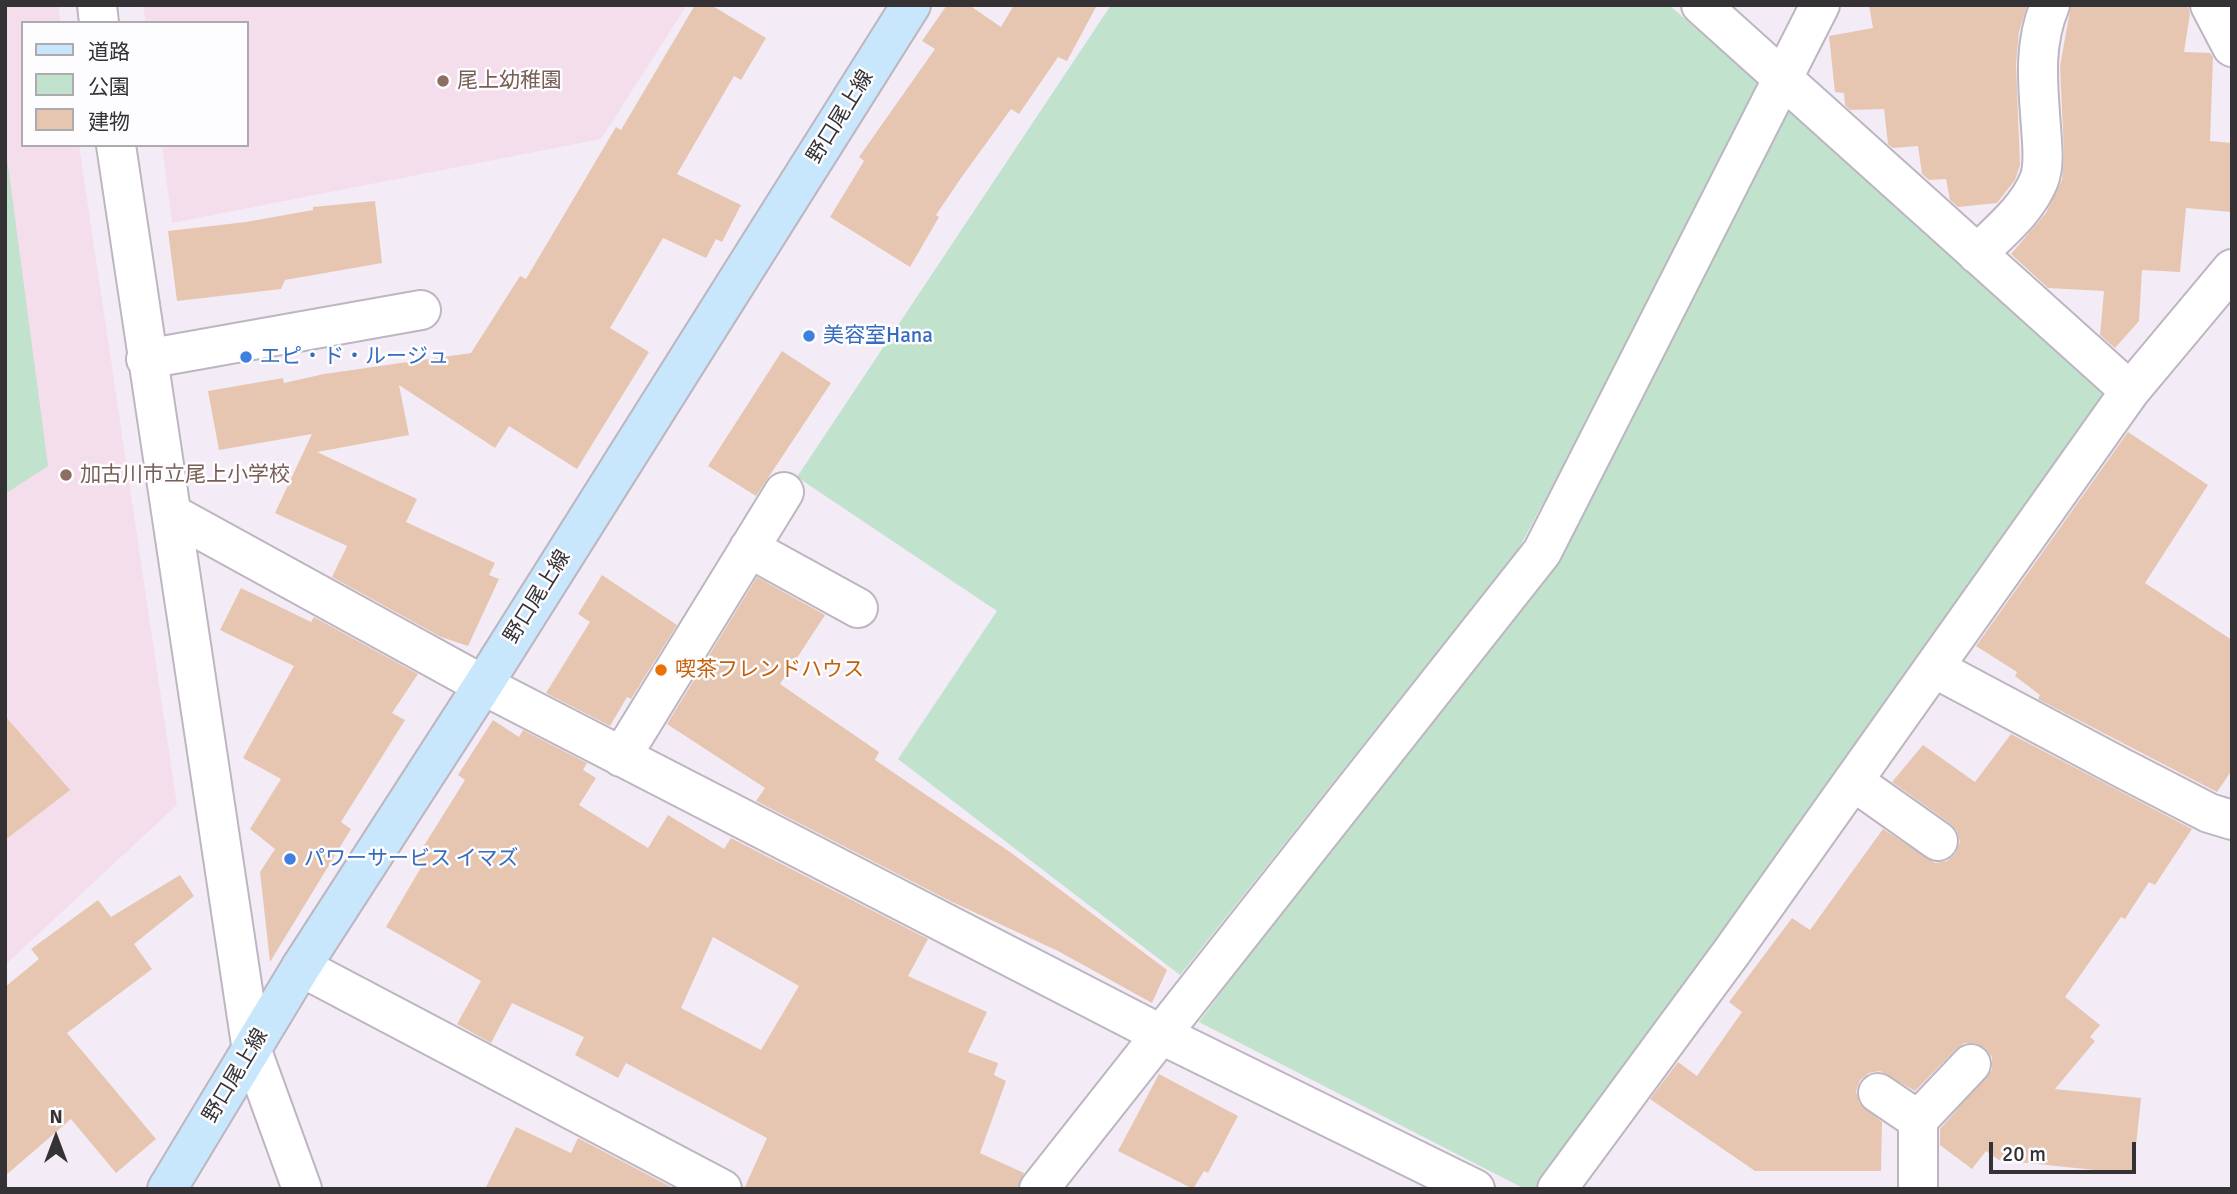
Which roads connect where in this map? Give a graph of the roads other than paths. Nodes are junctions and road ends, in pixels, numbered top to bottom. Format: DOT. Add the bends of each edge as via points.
graph roads {
  1 [pos="911,5"];
  2 [pos="1700,5"];
  3 [pos="1820,5"];
  4 [pos="2050,5"];
  5 [pos="2210,5"];
  6 [pos="2232,47"];
  7 [pos="1784,80"];
  8 [pos="116,147"];
  9 [pos="1977,254"];
  10 [pos="2232,269"];
  11 [pos="421,310"];
  12 [pos="146,359"];
  13 [pos="2130,391"];
  14 [pos="784,492"];
  15 [pos="172,514"];
  16 [pos="749,548"];
  17 [pos="858,608"];
  18 [pos="1934,667"];
  19 [pos="482,685"];
  20 [pos="621,757"];
  21 [pos="1853,781"];
  22 [pos="2232,820"];
  23 [pos="1938,841"];
  24 [pos="301,967"];
  25 [pos="1162,1035"];
  26 [pos="252,1051"];
  27 [pos="1971,1064"];
  28 [pos="1878,1093"];
  29 [pos="1918,1120"];
  30 [pos="673,1178"];
  31 [pos="167,1189"];
  32 [pos="302,1189"];
  33 [pos="722,1189"];
  34 [pos="1039,1189"];
  35 [pos="1475,1189"];
  36 [pos="1557,1189"];
  37 [pos="1918,1189"];
  1 -- 19 [label="main road, 野口尾上線"];
  2 -- 7 [label="street"];
  3 -- 7 [label="street"];
  4 -- 9 [label="street" via="2041,27 2037,71 2042,148 2039,179 2023,208"];
  5 -- 6 [label="street"];
  7 -- 9 [label="street"];
  7 -- 25 [label="street" via="1542,552"];
  8 -- 12 [label="street"];
  9 -- 13 [label="street"];
  10 -- 13 [label="street"];
  11 -- 12 [label="street"];
  12 -- 15 [label="street"];
  13 -- 18 [label="street"];
  14 -- 16 [label="street"];
  15 -- 19 [label="street"];
  15 -- 26 [label="street"];
  16 -- 17 [label="street"];
  16 -- 20 [label="street"];
  18 -- 21 [label="street"];
  18 -- 22 [label="street" via="2209,813"];
  19 -- 20 [label="street"];
  19 -- 24 [label="main road, 野口尾上線"];
  20 -- 25 [label="street"];
  21 -- 23 [label="street"];
  21 -- 36 [label="street"];
  24 -- 26 [label="main road, 野口尾上線"];
  24 -- 30 [label="street"];
  25 -- 34 [label="street"];
  25 -- 35 [label="street"];
  26 -- 31 [label="main road, 野口尾上線"];
  26 -- 32 [label="street"];
  27 -- 29 [label="street"];
  28 -- 29 [label="street"];
  29 -- 37 [label="street"];
  30 -- 33 [label="street"];
}
